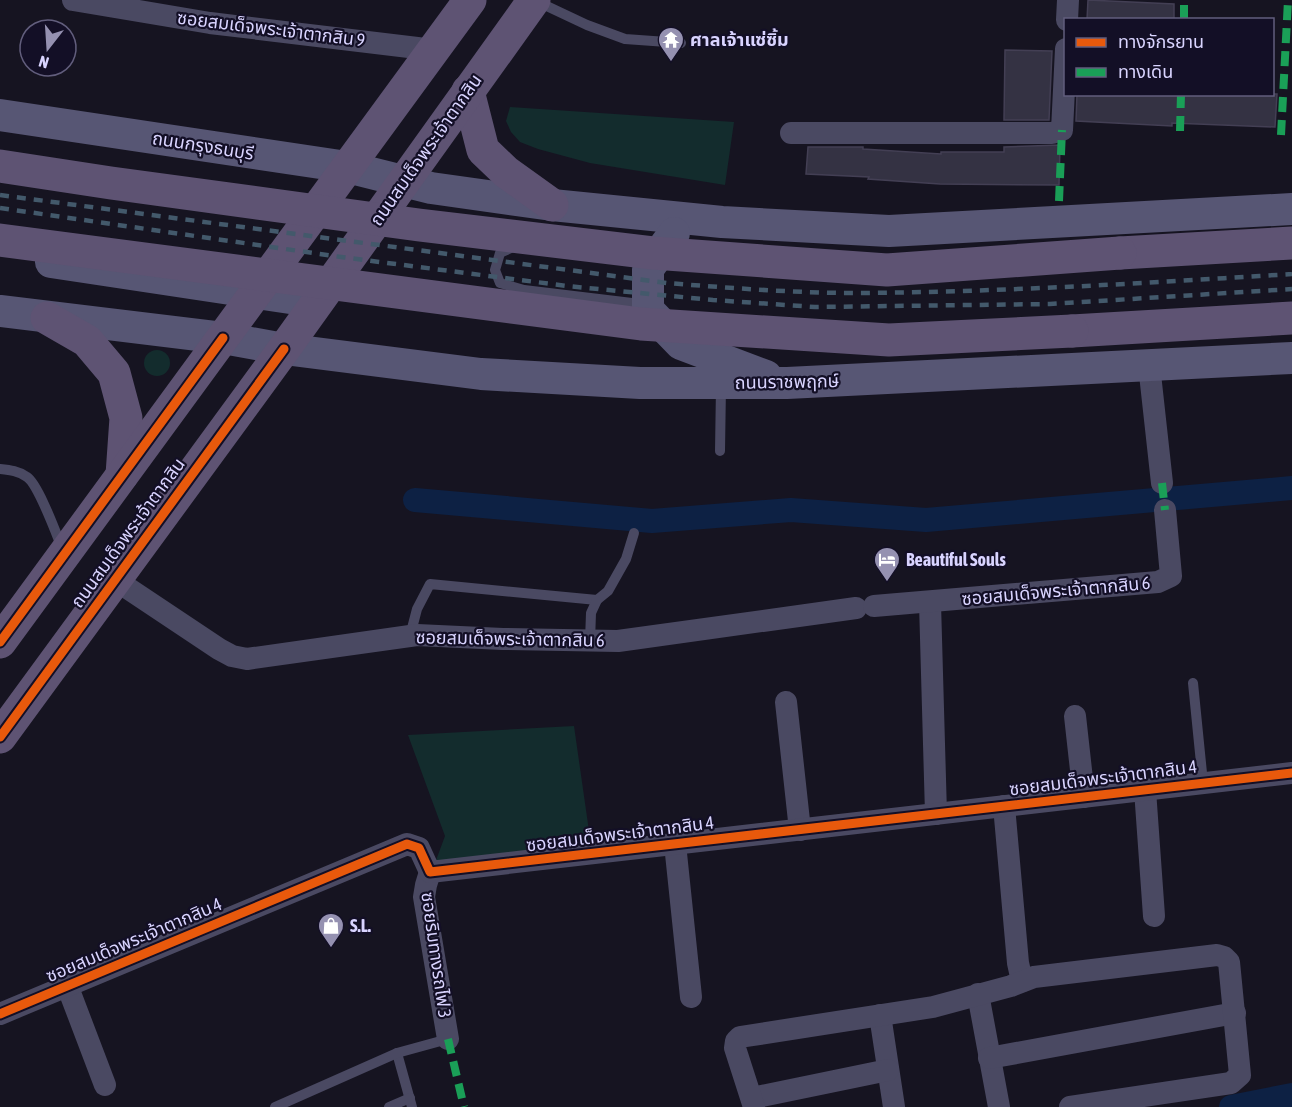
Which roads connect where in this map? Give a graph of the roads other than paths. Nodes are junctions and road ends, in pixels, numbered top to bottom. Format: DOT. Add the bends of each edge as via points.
graph roads {
  1 [pos="73,0"];
  2 [pos="470,0"];
  3 [pos="534,0"];
  4 [pos="1068,0"];
  5 [pos="1067,18"];
  6 [pos="681,43"];
  7 [pos="434,50"];
  8 [pos="1064,76"];
  9 [pos="468,91"];
  10 [pos="0,115"];
  11 [pos="791,133"];
  12 [pos="0,166"];
  13 [pos="347,167"];
  14 [pos="405,181"];
  15 [pos="552,205"];
  16 [pos="1292,208"];
  17 [pos="722,222"];
  18 [pos="0,240"];
  19 [pos="1292,243"];
  20 [pos="663,248"];
  21 [pos="0,253"];
  22 [pos="310,291"];
  23 [pos="254,293"];
  24 [pos="648,310"];
  25 [pos="0,311"];
  26 [pos="47,318"];
  27 [pos="1292,318"];
  28 [pos="223,338"];
  29 [pos="284,349"];
  30 [pos="1292,358"];
  31 [pos="1149,364"];
  32 [pos="722,383"];
  33 [pos="787,383"];
  34 [pos="720,452"];
  35 [pos="0,470"];
  36 [pos="122,475"];
  37 [pos="1162,483"];
  38 [pos="1165,510"];
  39 [pos="634,533"];
  40 [pos="65,554"];
  41 [pos="114,579"];
  42 [pos="597,600"];
  43 [pos="930,603"];
  44 [pos="410,636"];
  45 [pos="590,641"];
  46 [pos="0,642"];
  47 [pos="1193,683"];
  48 [pos="786,702"];
  49 [pos="1075,716"];
  50 [pos="0,737"];
  51 [pos="1292,773"];
  52 [pos="1203,783"];
  53 [pos="1145,790"];
  54 [pos="1084,797"];
  55 [pos="1004,806"];
  56 [pos="936,814"];
  57 [pos="800,830"];
  58 [pos="675,844"];
  59 [pos="430,873"];
  60 [pos="1154,916"];
  61 [pos="1022,981"];
  62 [pos="67,985"];
  63 [pos="978,994"];
  64 [pos="691,997"];
  65 [pos="1235,1013"];
  66 [pos="0,1014"];
  67 [pos="880,1015"];
  68 [pos="448,1039"];
  69 [pos="397,1053"];
  70 [pos="989,1058"];
  71 [pos="888,1070"];
  72 [pos="105,1085"];
  73 [pos="411,1102"];
  74 [pos="753,1102"];
  75 [pos="275,1107"];
  76 [pos="389,1107"];
  77 [pos="894,1107"];
  78 [pos="999,1107"];
  79 [pos="1070,1107"];
  1 -- 7 [label="street, ซอยสมเด็จพระเจ้าตากสิน 9" via="210,23"];
  2 -- 7 [label="main road"];
  3 -- 6 [label="lane" via="587,26 625,39"];
  3 -- 9 [label="main road, ถนนสมเด็จพระเจ้าตากสิน"];
  4 -- 5 [label="street"];
  7 -- 13 [label="main road"];
  8 -- 11 [label="street" via="1062,130 1052,133"];
  9 -- 14 [label="main road, ถนนสมเด็จพระเจ้าตากสิน"];
  9 -- 15 [label="main road" via="483,150"];
  10 -- 13 [label="main road, ถนนกรุงธนบุรี"];
  12 -- 19 [label="main road, bridge" via="653,253 887,270"];
  13 -- 14 [label="main road, ถนนกรุงธนบุรี"];
  13 -- 23 [label="main road"];
  14 -- 15 [label="main road"];
  14 -- 22 [label="main road, ถนนสมเด็จพระเจ้าตากสิน"];
  15 -- 17 [label="main road"];
  16 -- 17 [label="main road" via="889,231"];
  17 -- 20 [label="main road" via="676,230"];
  18 -- 22 [label="main road, bridge"];
  20 -- 24 [label="main road" via="648,268"];
  20 -- 24 [label="lane" via="646,260 629,261 510,246 500,253 495,270 500,283 524,290 632,303"];
  21 -- 23 [label="main road"];
  22 -- 23 [label="main road"];
  22 -- 27 [label="main road, bridge" via="640,324 889,340"];
  22 -- 29 [label="main road, ถนนสมเด็จพระเจ้าตากสิน"];
  23 -- 28 [label="main road"];
  24 -- 33 [label="main road" via="681,344"];
  25 -- 26 [label="main road"];
  26 -- 28 [label="main road"];
  26 -- 36 [label="main road" via="87,341 114,373 126,418"];
  28 -- 29 [label="main road"];
  28 -- 36 [label="main road"];
  29 -- 32 [label="main road, ถนนราชพฤกษ์" via="481,374"];
  29 -- 41 [label="main road, ถนนสมเด็จพระเจ้าตากสิน"];
  30 -- 31 [label="main road, ถนนราชพฤกษ์"];
  31 -- 33 [label="main road, ถนนราชพฤกษ์"];
  31 -- 37 [label="street"];
  32 -- 33 [label="main road, ถนนราชพฤกษ์"];
  32 -- 34 [label="lane"];
  35 -- 40 [label="lane" via="16,471 29,478"];
  36 -- 40 [label="main road"];
  38 -- 43 [label="street, ซอยสมเด็จพระเจ้าตากสิน 6" via="1171,576 1158,582"];
  39 -- 42 [label="lane" via="626,559 608,591"];
  40 -- 46 [label="main road"];
  41 -- 44 [label="street, ซอยสมเด็จพระเจ้าตากสิน 6" via="219,649 247,659"];
  41 -- 50 [label="main road, ถนนสมเด็จพระเจ้าตากสิน"];
  42 -- 44 [label="lane" via="430,584 417,609"];
  42 -- 45 [label="lane" via="591,613"];
  43 -- 45 [label="street, ซอยสมเด็จพระเจ้าตากสิน 6" via="865,607 618,641"];
  43 -- 56 [label="street"];
  44 -- 45 [label="street, ซอยสมเด็จพระเจ้าตากสิน 6"];
  47 -- 52 [label="lane"];
  48 -- 57 [label="street"];
  49 -- 54 [label="street"];
  51 -- 52 [label="street, ซอยสมเด็จพระเจ้าตากสิน 4"];
  52 -- 53 [label="street, ซอยสมเด็จพระเจ้าตากสิน 4"];
  53 -- 54 [label="street, ซอยสมเด็จพระเจ้าตากสิน 4"];
  53 -- 60 [label="street"];
  54 -- 55 [label="street, ซอยสมเด็จพระเจ้าตากสิน 4"];
  55 -- 56 [label="street, ซอยสมเด็จพระเจ้าตากสิน 4"];
  55 -- 61 [label="street" via="1017,963"];
  56 -- 57 [label="street, ซอยสมเด็จพระเจ้าตากสิน 4"];
  57 -- 58 [label="street, ซอยสมเด็จพระเจ้าตากสิน 4"];
  58 -- 59 [label="street, ซอยสมเด็จพระเจ้าตากสิน 4"];
  58 -- 64 [label="street"];
  59 -- 62 [label="street, ซอยสมเด็จพระเจ้าตากสิน 4" via="419,848 407,844"];
  59 -- 68 [label="street, ซอยริมทางรถไฟ 3" via="424,897"];
  61 -- 63 [label="street"];
  61 -- 65 [label="street" via="1224,957 1229,962"];
  62 -- 66 [label="street, ซอยสมเด็จพระเจ้าตากสิน 4"];
  62 -- 72 [label="street"];
  63 -- 67 [label="street" via="933,1007"];
  63 -- 70 [label="street"];
  65 -- 70 [label="street"];
  65 -- 79 [label="street" via="1240,1075 1232,1083"];
  67 -- 71 [label="street"];
  67 -- 74 [label="street" via="740,1037 735,1048"];
  68 -- 69 [label="lane"];
  69 -- 73 [label="lane"];
  69 -- 75 [label="lane"];
  70 -- 78 [label="street"];
  71 -- 74 [label="street"];
  71 -- 77 [label="street"];
  73 -- 76 [label="lane"];
}
